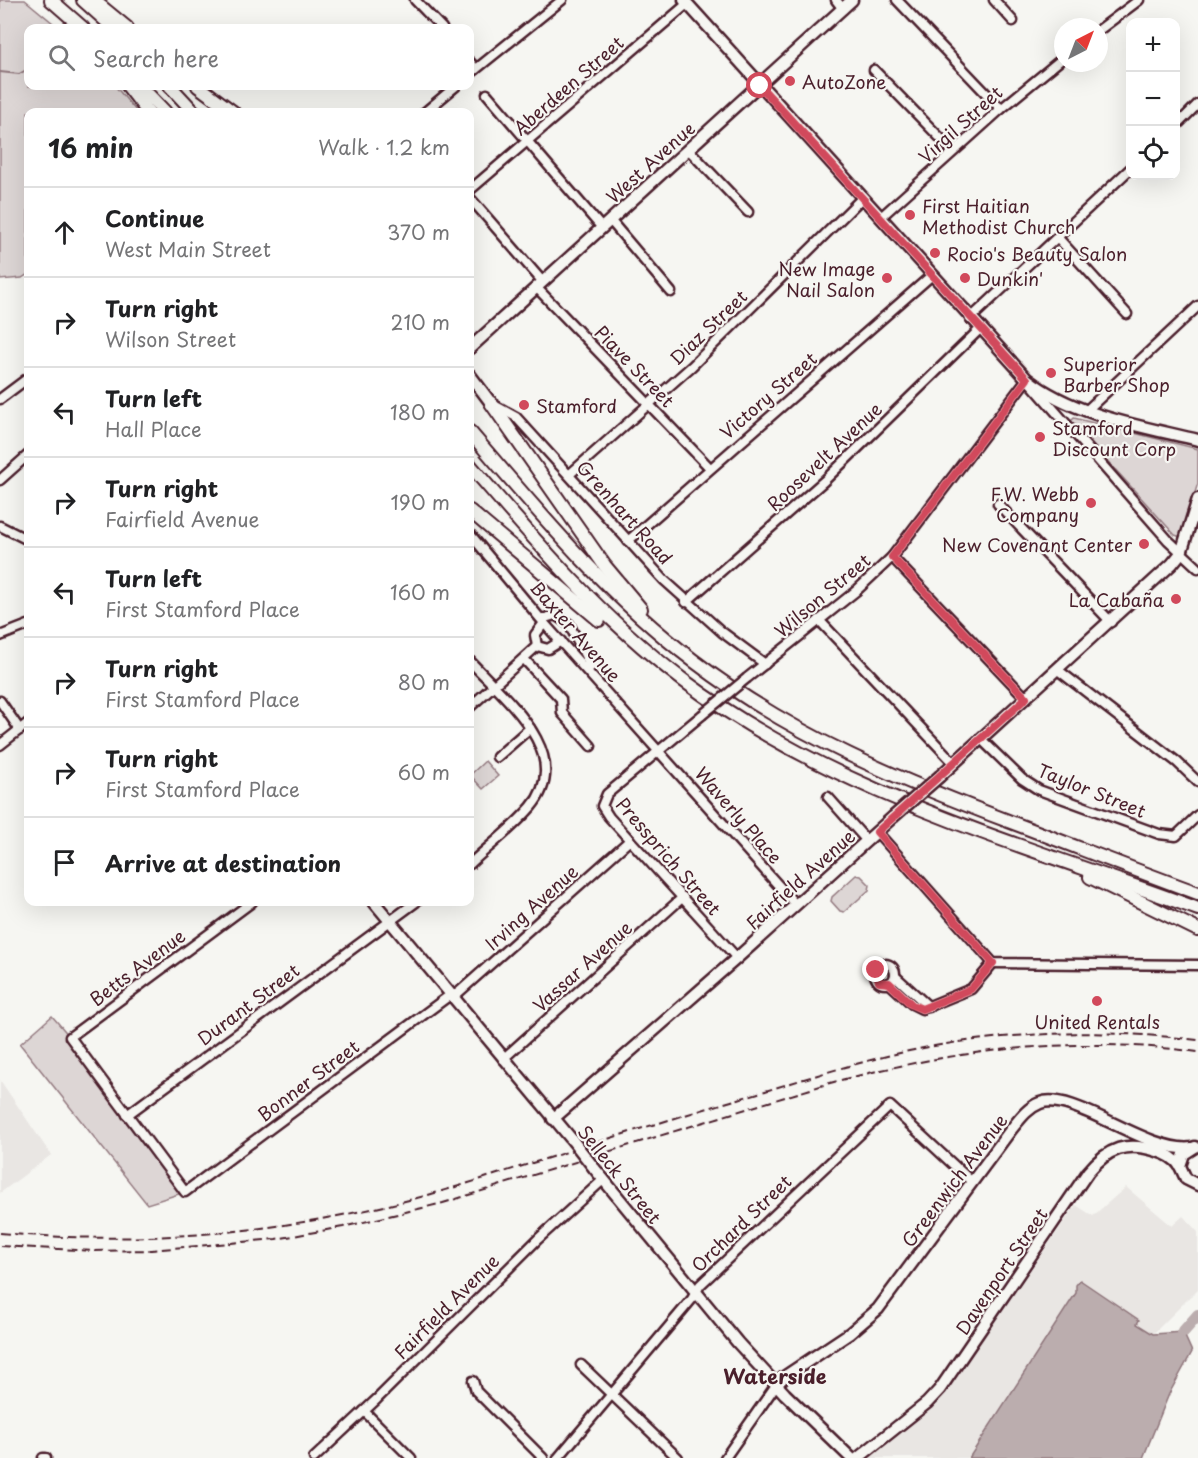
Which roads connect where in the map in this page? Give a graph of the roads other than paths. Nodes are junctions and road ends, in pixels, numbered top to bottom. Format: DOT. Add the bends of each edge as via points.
graph roads {
  1 [pos="83,0"];
  2 [pos="93,0"];
  3 [pos="415,0"];
  4 [pos="562,0"];
  5 [pos="852,0"];
  6 [pos="897,0"];
  7 [pos="994,0"];
  8 [pos="1139,0"];
  9 [pos="53,2"];
  10 [pos="685,2"];
  11 [pos="840,4"];
  12 [pos="1013,21"];
  13 [pos="1108,23"];
  14 [pos="73,24"];
  15 [pos="78,24"];
  16 [pos="110,24"];
  17 [pos="122,24"];
  18 [pos="438,24"];
  19 [pos="1054,65"];
  20 [pos="474,66"];
  21 [pos="874,70"];
  22 [pos="760,86"];
  23 [pos="131,90"];
  24 [pos="144,90"];
  25 [pos="174,90"];
  26 [pos="203,90"];
  27 [pos="451,90"];
  28 [pos="487,94"];
  29 [pos="1198,104"];
  30 [pos="145,108"];
  31 [pos="161,108"];
  32 [pos="190,108"];
  33 [pos="227,108"];
  34 [pos="430,108"];
  35 [pos="1000,109"];
  36 [pos="1180,122"];
  37 [pos="527,142"];
  38 [pos="688,149"];
  39 [pos="953,151"];
  40 [pos="1126,174"];
  41 [pos="474,187"];
  42 [pos="862,198"];
  43 [pos="474,203"];
  44 [pos="748,212"];
  45 [pos="881,217"];
  46 [pos="606,224"];
  47 [pos="1058,238"];
  48 [pos="932,275"];
  49 [pos="539,284"];
  50 [pos="672,292"];
  51 [pos="1198,306"];
  52 [pos="1127,314"];
  53 [pos="970,319"];
  54 [pos="980,329"];
  55 [pos="474,344"];
  56 [pos="1027,379"];
  57 [pos="474,380"];
  58 [pos="24,381"];
  59 [pos="0,399"];
  60 [pos="491,403"];
  61 [pos="1065,403"];
  62 [pos="649,404"];
  63 [pos="1086,411"];
  64 [pos="1071,431"];
  65 [pos="474,437"];
  66 [pos="1198,440"];
  67 [pos="24,459"];
  68 [pos="710,468"];
  69 [pos="474,470"];
  70 [pos="570,474"];
  71 [pos="0,480"];
  72 [pos="1198,499"];
  73 [pos="998,504"];
  74 [pos="474,514"];
  75 [pos="0,526"];
  76 [pos="24,538"];
  77 [pos="474,539"];
  78 [pos="628,541"];
  79 [pos="1181,553"];
  80 [pos="892,557"];
  81 [pos="1198,568"];
  82 [pos="686,602"];
  83 [pos="819,620"];
  84 [pos="543,621"];
  85 [pos="1111,622"];
  86 [pos="24,627"];
  87 [pos="0,636"];
  88 [pos="561,641"];
  89 [pos="674,645"];
  90 [pos="537,646"];
  91 [pos="524,658"];
  92 [pos="765,664"];
  93 [pos="474,665"];
  94 [pos="1058,670"];
  95 [pos="683,680"];
  96 [pos="493,686"];
  97 [pos="606,690"];
  98 [pos="1026,698"];
  99 [pos="0,701"];
  100 [pos="474,703"];
  101 [pos="24,726"];
  102 [pos="530,728"];
  103 [pos="20,730"];
  104 [pos="981,739"];
  105 [pos="0,745"];
  106 [pos="591,746"];
  107 [pos="658,749"];
  108 [pos="497,757"];
  109 [pos="954,763"];
  110 [pos="1198,782"];
  111 [pos="828,797"];
  112 [pos="602,802"];
  113 [pos="1198,815"];
  114 [pos="877,832"];
  115 [pos="630,840"];
  116 [pos="867,841"];
  117 [pos="1029,849"];
  118 [pos="474,858"];
  119 [pos="1198,893"];
  120 [pos="682,897"];
  121 [pos="795,904"];
  122 [pos="247,906"];
  123 [pos="377,906"];
  124 [pos="410,906"];
  125 [pos="1198,909"];
  126 [pos="389,920"];
  127 [pos="1198,930"];
  128 [pos="737,958"];
  129 [pos="993,963"];
  130 [pos="1198,965"];
  131 [pos="892,979"];
  132 [pos="452,996"];
  133 [pos="503,1059"];
  134 [pos="127,1115"];
  135 [pos="553,1119"];
  136 [pos="1195,1147"];
  137 [pos="1180,1166"];
  138 [pos="604,1179"];
  139 [pos="972,1182"];
  140 [pos="1198,1185"];
  141 [pos="696,1293"];
  142 [pos="581,1365"];
  143 [pos="473,1381"];
  144 [pos="776,1385"];
  145 [pos="612,1394"];
  146 [pos="364,1412"];
  147 [pos="314,1458"];
  148 [pos="411,1458"];
  149 [pos="543,1458"];
  150 [pos="558,1458"];
  151 [pos="678,1458"];
  152 [pos="725,1458"];
  153 [pos="851,1458"];
  154 [pos="858,1458"];
  1 -- 16 [label="highway"];
  2 -- 17 [label="highway"];
  3 -- 18 [label="street"];
  4 -- 20 [label="street"];
  5 -- 11 [label="main road, West Avenue"];
  6 -- 35 [label="street"];
  7 -- 12 [label="street"];
  8 -- 13 [label="street"];
  9 -- 14 [label="highway"];
  9 -- 15 [label="highway"];
  10 -- 22 [label="main road"];
  10 -- 37 [label="street, Aberdeen Street"];
  11 -- 22 [label="main road, West Avenue"];
  19 -- 35 [label="street, Virgil Street"];
  21 -- 39 [label="street"];
  22 -- 38 [label="main road, West Avenue"];
  22 -- 42 [label="main road"];
  23 -- 30 [label="highway"];
  24 -- 31 [label="highway"];
  25 -- 32 [label="highway"];
  26 -- 33 [label="highway"];
  27 -- 34 [label="street"];
  28 -- 37 [label="street"];
  29 -- 36 [label="street"];
  35 -- 39 [label="street, Virgil Street"];
  37 -- 41 [label="street, Aberdeen Street"];
  37 -- 46 [label="street"];
  38 -- 44 [label="street"];
  38 -- 46 [label="main road, West Avenue"];
  39 -- 45 [label="street, Virgil Street"];
  40 -- 47 [label="street"];
  42 -- 45 [label="main road"];
  42 -- 62 [label="street, Diaz Street"];
  43 -- 49 [label="street, Piave Street"];
  45 -- 48 [label="main road"];
  46 -- 49 [label="main road, West Avenue"];
  46 -- 50 [label="street"];
  47 -- 52 [label="street"];
  47 -- 53 [label="street"];
  48 -- 53 [label="main road"];
  48 -- 68 [label="street, Victory Street"];
  49 -- 55 [label="main road, West Avenue"];
  49 -- 62 [label="street, Piave Street"];
  51 -- 63 [label="street"];
  53 -- 54 [label="main road"];
  54 -- 56 [label="main road"];
  54 -- 82 [label="street, Roosevelt Avenue" via="824,481"];
  56 -- 61 [label="main road"];
  56 -- 64 [label="street"];
  56 -- 80 [label="street, Wilson Street"];
  57 -- 60 [label="main road, Grenhart Road"];
  58 -- 59 [label="street"];
  60 -- 70 [label="street, Grenhart Road" via="516,417"];
  60 -- 89 [label="highway" via="604,566"];
  61 -- 63 [label="main road"];
  61 -- 64 [label="street" via="1063,414"];
  62 -- 68 [label="street, Piave Street"];
  62 -- 70 [label="street, Diaz Street"];
  63 -- 66 [label="main road"];
  64 -- 79 [label="street"];
  65 -- 89 [label="highway" via="580,558 628,607"];
  67 -- 71 [label="street"];
  68 -- 78 [label="street, Victory Street"];
  69 -- 95 [label="highway" via="579,589"];
  70 -- 78 [label="street, Grenhart Road"];
  72 -- 79 [label="main road, Fairfield Avenue"];
  73 -- 85 [label="street"];
  74 -- 95 [label="highway" via="608,627"];
  75 -- 76 [label="street"];
  77 -- 84 [label="street, Baxter Avenue"];
  78 -- 82 [label="street, Grenhart Road"];
  79 -- 81 [label="street"];
  79 -- 85 [label="main road, Fairfield Avenue"];
  80 -- 83 [label="street, Wilson Street"];
  80 -- 98 [label="street"];
  82 -- 92 [label="street, Grenhart Road"];
  83 -- 92 [label="street, Wilson Street"];
  83 -- 109 [label="street"];
  84 -- 88 [label="street, Baxter Avenue"];
  84 -- 90 [label="street" via="534,635"];
  84 -- 97 [label="street" via="555,615 566,619"];
  85 -- 94 [label="main road, Fairfield Avenue"];
  86 -- 87 [label="street"];
  88 -- 90 [label="street" via="548,649"];
  88 -- 97 [label="street, Baxter Avenue"];
  89 -- 119 [label="highway" via="757,705 846,755"];
  90 -- 91 [label="street"];
  91 -- 96 [label="street"];
  91 -- 106 [label="street" via="561,699 562,713"];
  92 -- 107 [label="street, Wilson Street, bridge"];
  93 -- 96 [label="street"];
  94 -- 98 [label="main road, Fairfield Avenue"];
  94 -- 110 [label="street"];
  95 -- 117 [label="highway" via="747,724 837,774 915,808"];
  96 -- 100 [label="street"];
  96 -- 102 [label="street"];
  97 -- 107 [label="street, Baxter Avenue"];
  98 -- 104 [label="main road, Fairfield Avenue"];
  99 -- 103 [label="street"];
  101 -- 103 [label="street"];
  102 -- 108 [label="street"];
  102 -- 118 [label="street" via="540,745 544,777 536,800"];
  103 -- 105 [label="street"];
  104 -- 109 [label="main road, Fairfield Avenue"];
  104 -- 113 [label="street, Taylor Street" via="1032,787 1159,834 1176,836"];
  107 -- 112 [label="street, Wilson Street"];
  107 -- 121 [label="street, Waverly Place"];
  109 -- 114 [label="main road, Fairfield Avenue, bridge"];
  111 -- 116 [label="street"];
  112 -- 115 [label="street, Pressprich Street" via="604,811"];
  114 -- 116 [label="main road, Fairfield Avenue"];
  114 -- 129 [label="street"];
  115 -- 120 [label="street, Pressprich Street"];
  115 -- 132 [label="street, Irving Avenue"];
  116 -- 121 [label="main road, Fairfield Avenue"];
  117 -- 125 [label="highway"];
  117 -- 127 [label="highway"];
  120 -- 128 [label="street, Pressprich Street"];
  120 -- 133 [label="street, Vassar Avenue"];
  121 -- 128 [label="main road, Fairfield Avenue"];
  122 -- 134 [label="street, Betts Avenue" via="70,1037"];
  123 -- 126 [label="main road, Selleck Street"];
  124 -- 126 [label="street, Durant Street"];
  126 -- 132 [label="main road, Selleck Street"];
  126 -- 134 [label="street, Durant Street"];
  128 -- 135 [label="main road, Fairfield Avenue"];
  129 -- 130 [label="street"];
  129 -- 131 [label="street" via="971,989 922,1009 912,1005"];
  132 -- 133 [label="main road, Selleck Street"];
  132 -- 134 [label="street, Bonner Street" via="185,1192"];
  133 -- 135 [label="main road, Selleck Street"];
  135 -- 138 [label="main road, Selleck Street, bridge"];
  136 -- 137 [label="main road" via="1183,1157"];
  136 -- 139 [label="main road, Greenwich Avenue" via="1174,1146 1138,1135 1062,1102 1048,1101 1033,1106 1022,1116"];
  137 -- 140 [label="main road, Davenport Street" via="1186,1179"];
  137 -- 154 [label="main road, Davenport Street" via="1163,1153 1132,1145 1115,1148 1099,1160 940,1389"];
  138 -- 141 [label="main road, Selleck Street"];
  138 -- 146 [label="street, Fairfield Avenue"];
  139 -- 141 [label="street, Orchard Street" via="890,1106 708,1277"];
  139 -- 144 [label="main road, Greenwich Avenue" via="873,1314"];
  141 -- 144 [label="main road, Selleck Street"];
  141 -- 145 [label="street, Orchard Street"];
  142 -- 145 [label="street"];
  143 -- 149 [label="street" via="476,1391"];
  144 -- 152 [label="street"];
  144 -- 153 [label="main road, Selleck Street"];
  145 -- 150 [label="street, Orchard Street"];
  145 -- 151 [label="street"];
  146 -- 147 [label="street, Fairfield Avenue"];
  146 -- 148 [label="street"];
}
